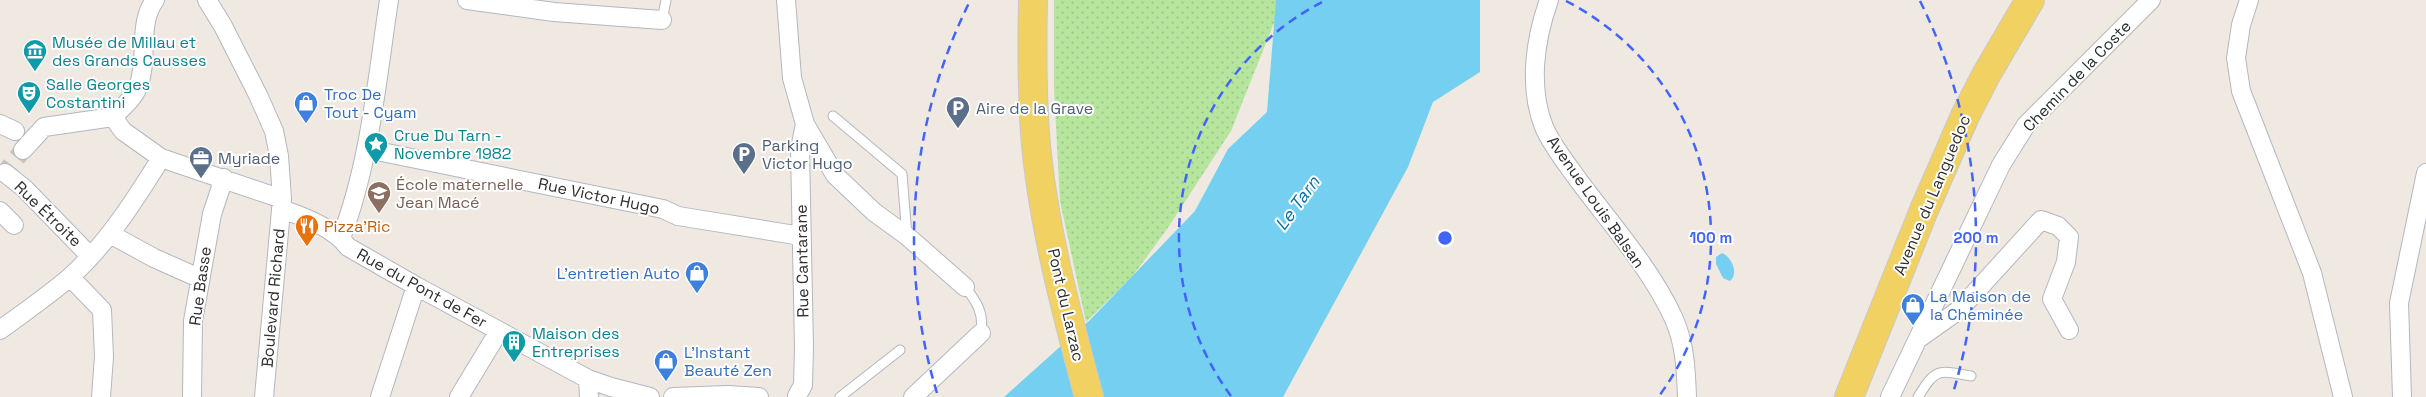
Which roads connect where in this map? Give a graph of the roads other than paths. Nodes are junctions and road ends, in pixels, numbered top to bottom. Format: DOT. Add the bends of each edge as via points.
graph roads {
  1 [pos="155,0"];
  2 [pos="207,0"];
  3 [pos="389,0"];
  4 [pos="467,0"];
  5 [pos="666,0"];
  6 [pos="786,0"];
  7 [pos="1033,0"];
  8 [pos="1549,0"];
  9 [pos="2030,0"];
  10 [pos="2151,0"];
  11 [pos="2249,0"];
  12 [pos="662,20"];
  13 [pos="833,116"];
  14 [pos="114,117"];
  15 [pos="805,124"];
  16 [pos="20,136"];
  17 [pos="366,148"];
  18 [pos="161,158"];
  19 [pos="5,173"];
  20 [pos="2426,173"];
  21 [pos="224,178"];
  22 [pos="282,204"];
  23 [pos="0,211"];
  24 [pos="14,225"];
  25 [pos="110,234"];
  26 [pos="801,236"];
  27 [pos="907,236"];
  28 [pos="342,238"];
  29 [pos="90,256"];
  30 [pos="70,277"];
  31 [pos="200,278"];
  32 [pos="416,286"];
  33 [pos="965,287"];
  34 [pos="0,330"];
  35 [pos="2068,330"];
  36 [pos="499,331"];
  37 [pos="981,333"];
  38 [pos="1917,339"];
  39 [pos="900,350"];
  40 [pos="1971,376"];
  41 [pos="588,378"];
  42 [pos="101,397"];
  43 [pos="192,397"];
  44 [pos="264,397"];
  45 [pos="380,397"];
  46 [pos="459,397"];
  47 [pos="589,397"];
  48 [pos="650,397"];
  49 [pos="673,397"];
  50 [pos="759,397"];
  51 [pos="797,397"];
  52 [pos="840,397"];
  53 [pos="912,397"];
  54 [pos="1088,397"];
  55 [pos="1687,397"];
  56 [pos="1849,397"];
  57 [pos="1890,397"];
  58 [pos="1918,397"];
  59 [pos="2343,397"];
  60 [pos="2402,397"];
  1 -- 14 [label="street" via="147,10 145,62 138,89"];
  2 -- 22 [label="street, Boulevard Richard" via="274,131 282,176"];
  3 -- 17 [label="street"];
  4 -- 12 [label="street" via="554,12"];
  5 -- 12 [label="lane"];
  6 -- 15 [label="street, Rue Cantarane" via="792,78"];
  7 -- 54 [label="main road, Pont du Larzac" via="1035,134 1046,212"];
  8 -- 55 [label="street, Avenue Louis Balsan" via="1534,70 1544,127 1648,275 1674,319 1685,357"];
  9 -- 56 [label="main road, Avenue du Languedoc" via="1965,116 1906,252"];
  10 -- 38 [label="street, Chemin de la Coste" via="2026,125 2001,165"];
  11 -- 59 [label="street" via="2236,58 2241,91 2312,273"];
  13 -- 27 [label="lane" via="902,174"];
  14 -- 16 [label="street" via="44,127"];
  14 -- 18 [label="street, Rue du Pont de Fer" via="123,131"];
  15 -- 26 [label="street, Rue Cantarane" via="800,149"];
  15 -- 27 [label="street, Rue Cantarane" via="835,175 874,212"];
  17 -- 26 [label="street, Rue Victor Hugo" via="653,207 678,216"];
  17 -- 28 [label="street"];
  18 -- 21 [label="street, Rue du Pont de Fer"];
  18 -- 25 [label="street"];
  19 -- 29 [label="street, Rue Étroite" via="24,188"];
  20 -- 60 [label="street" via="2399,303"];
  21 -- 22 [label="street, Rue du Pont de Fer"];
  21 -- 31 [label="street, Rue Basse" via="212,214"];
  22 -- 28 [label="street, Rue du Pont de Fer"];
  22 -- 44 [label="street, Boulevard Richard"];
  23 -- 24 [label="street"];
  25 -- 29 [label="street"];
  25 -- 31 [label="street"];
  26 -- 51 [label="street, Rue Cantarane" via="804,348 802,385"];
  27 -- 33 [label="street, Rue Cantarane"];
  28 -- 32 [label="street, Rue du Pont de Fer" via="348,247"];
  29 -- 30 [label="street"];
  30 -- 34 [label="street"];
  30 -- 42 [label="street" via="102,310 104,357"];
  31 -- 43 [label="street, Rue Basse" via="193,321"];
  32 -- 36 [label="street, Rue du Pont de Fer"];
  32 -- 45 [label="street"];
  33 -- 37 [label="lane" via="983,318"];
  35 -- 38 [label="street" via="2052,299 2066,262 2068,237 2058,226 2040,220 1959,310"];
  36 -- 41 [label="street, Rue du Pont de Fer"];
  36 -- 46 [label="street"];
  37 -- 53 [label="street"];
  38 -- 57 [label="street, Chemin de la Coste"];
  39 -- 52 [label="lane"];
  40 -- 58 [label="lane" via="1946,372 1931,376"];
  41 -- 47 [label="street"];
  41 -- 48 [label="street, Rue du Pont de Fer"];
  49 -- 50 [label="street"];
}
